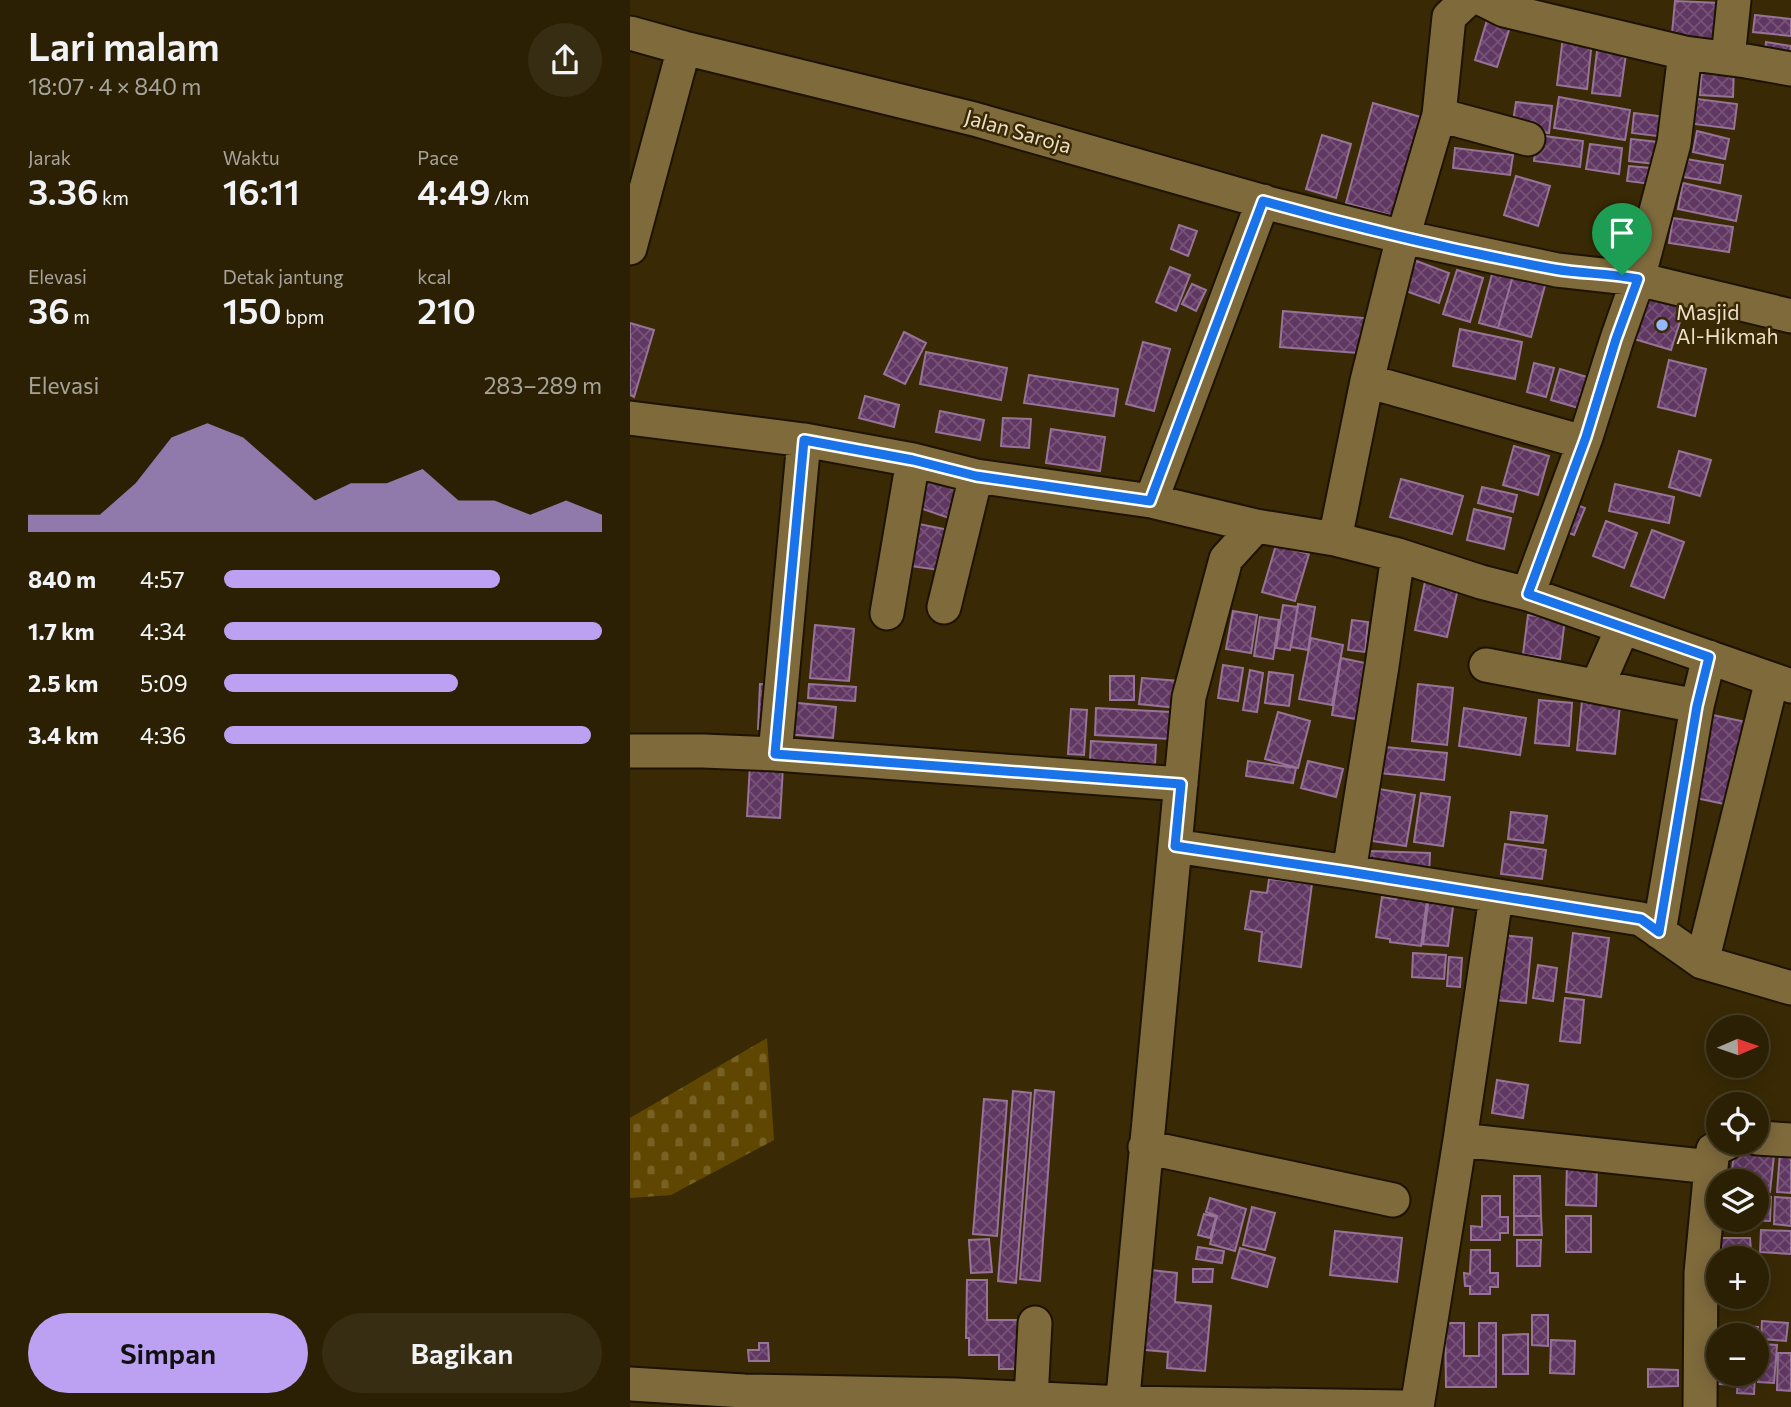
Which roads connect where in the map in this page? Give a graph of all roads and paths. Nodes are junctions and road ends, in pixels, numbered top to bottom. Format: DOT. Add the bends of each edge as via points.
graph roads {
  1 [pos="1467,0"];
  2 [pos="1734,0"];
  3 [pos="1498,3"];
  4 [pos="630,33"];
  5 [pos="684,48"];
  6 [pos="1685,52"];
  7 [pos="1728,58"];
  8 [pos="1791,69"];
  9 [pos="1439,115"];
  10 [pos="1528,139"];
  11 [pos="1263,201"];
  12 [pos="1403,237"];
  13 [pos="630,248"];
  14 [pos="1638,279"];
  15 [pos="1791,316"];
  16 [pos="1367,381"];
  17 [pos="630,418"];
  18 [pos="804,440"];
  19 [pos="1584,442"];
  20 [pos="913,460"];
  21 [pos="976,476"];
  22 [pos="1150,501"];
  23 [pos="1190,512"];
  24 [pos="1256,526"];
  25 [pos="1335,540"];
  26 [pos="1398,555"];
  27 [pos="1226,559"];
  28 [pos="1528,594"];
  29 [pos="944,607"];
  30 [pos="887,613"];
  31 [pos="1622,627"];
  32 [pos="1709,657"];
  33 [pos="1486,665"];
  34 [pos="1782,683"];
  35 [pos="1597,687"];
  36 [pos="1697,706"];
  37 [pos="630,751"];
  38 [pos="775,754"];
  39 [pos="1181,784"];
  40 [pos="1175,846"];
  41 [pos="1349,872"];
  42 [pos="1496,897"];
  43 [pos="1659,932"];
  44 [pos="1702,962"];
  45 [pos="1791,988"];
  46 [pos="1769,1139"];
  47 [pos="1460,1140"];
  48 [pos="1791,1140"];
  49 [pos="1146,1147"];
  50 [pos="1706,1154"];
  51 [pos="1719,1155"];
  52 [pos="1393,1200"];
  53 [pos="1035,1322"];
  54 [pos="630,1384"];
  55 [pos="1031,1399"];
  56 [pos="1123,1405"];
  57 [pos="1402,1407"];
  58 [pos="1417,1407"];
  59 [pos="1700,1407"];
  1 -- 9 [label="street" via="1449,17"];
  2 -- 7 [label="street"];
  3 -- 6 [label="street"];
  4 -- 5 [label="street, Jalan Saroja"];
  5 -- 11 [label="street, Jalan Saroja" via="974,119"];
  5 -- 13 [label="street"];
  6 -- 7 [label="street"];
  6 -- 14 [label="street" via="1674,143"];
  7 -- 8 [label="street"];
  9 -- 10 [label="street"];
  9 -- 12 [label="street"];
  11 -- 12 [label="street, Jalan Saroja"];
  11 -- 22 [label="street"];
  12 -- 14 [label="street, Jalan Saroja" via="1557,270"];
  12 -- 16 [label="street"];
  14 -- 15 [label="street, Jalan Saroja"];
  14 -- 19 [label="street"];
  16 -- 19 [label="street"];
  16 -- 25 [label="street"];
  17 -- 18 [label="street"];
  18 -- 20 [label="street"];
  18 -- 38 [label="street"];
  19 -- 28 [label="street"];
  20 -- 21 [label="street"];
  20 -- 30 [label="street"];
  21 -- 22 [label="street"];
  21 -- 29 [label="street"];
  22 -- 23 [label="street"];
  23 -- 24 [label="street"];
  23 -- 27 [label="street"];
  24 -- 25 [label="street"];
  24 -- 27 [label="street"];
  25 -- 26 [label="street"];
  26 -- 28 [label="street"];
  26 -- 41 [label="street"];
  27 -- 39 [label="street" via="1189,697"];
  28 -- 31 [label="street"];
  31 -- 32 [label="street"];
  31 -- 35 [label="street"];
  32 -- 34 [label="street"];
  32 -- 36 [label="street"];
  33 -- 35 [label="street"];
  34 -- 44 [label="street"];
  35 -- 36 [label="street"];
  36 -- 43 [label="street"];
  37 -- 38 [label="street"];
  38 -- 39 [label="street"];
  39 -- 40 [label="street"];
  40 -- 41 [label="street"];
  40 -- 49 [label="street"];
  41 -- 42 [label="street"];
  42 -- 43 [label="street" via="1641,919"];
  42 -- 47 [label="street"];
  43 -- 44 [label="street"];
  44 -- 45 [label="street"];
  46 -- 48 [label="street"];
  47 -- 50 [label="street"];
  47 -- 58 [label="street"];
  49 -- 52 [label="street"];
  49 -- 56 [label="street"];
  51 -- 59 [label="street" via="1701,1273"];
  53 -- 55 [label="street"];
  54 -- 55 [label="street"];
  55 -- 56 [label="street"];
  56 -- 57 [label="street"];
}
